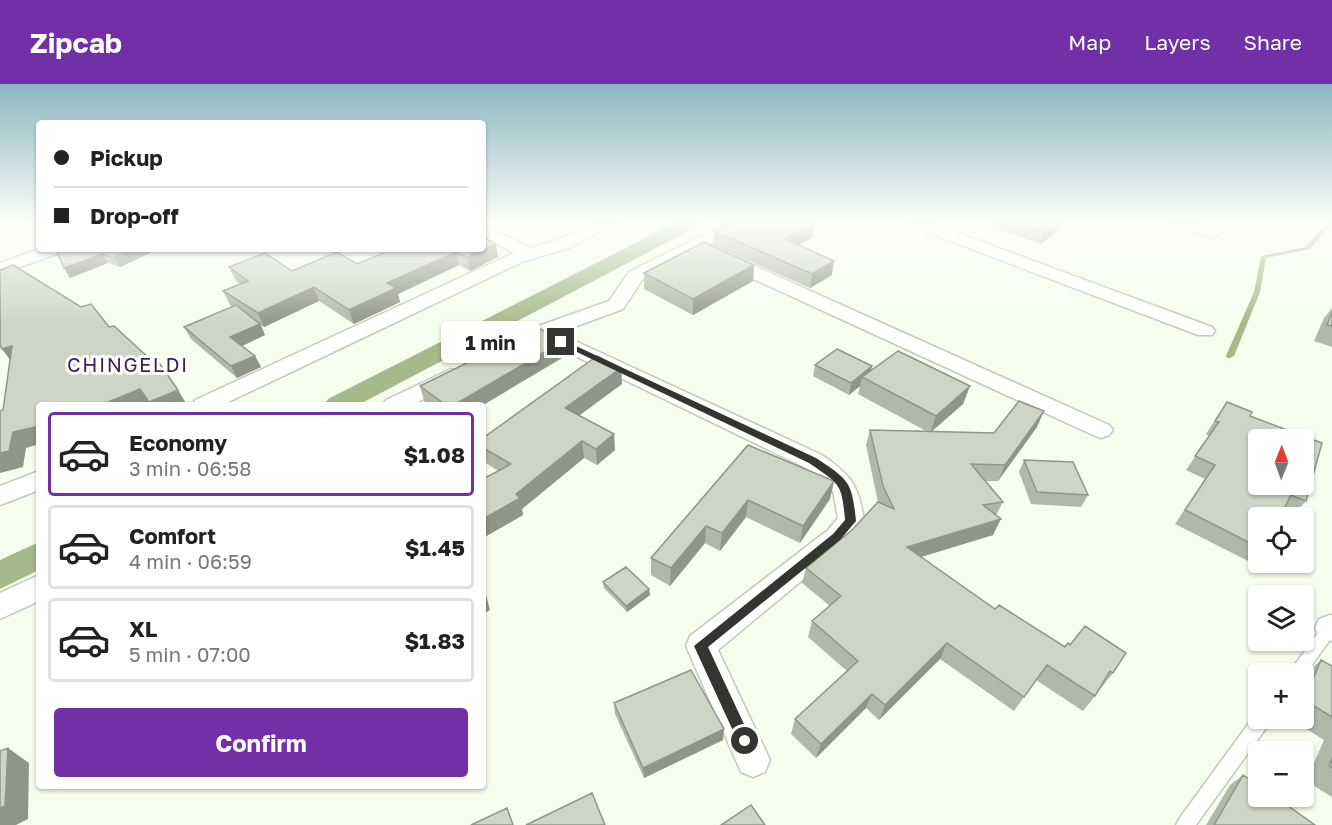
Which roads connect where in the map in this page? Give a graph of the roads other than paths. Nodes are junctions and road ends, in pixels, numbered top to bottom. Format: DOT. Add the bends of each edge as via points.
graph roads {
  1 [pos="31,258"];
  2 [pos="521,258"];
  3 [pos="670,258"];
  4 [pos="722,258"];
  5 [pos="1009,258"];
  6 [pos="0,269"];
  7 [pos="1205,331"];
  8 [pos="467,368"];
  9 [pos="209,402"];
  10 [pos="400,402"];
  11 [pos="1101,430"];
  12 [pos="36,481"];
  13 [pos="0,496"];
  14 [pos="36,589"];
  15 [pos="0,607"];
  16 [pos="1331,628"];
  17 [pos="1304,663"];
  18 [pos="1255,729"];
  19 [pos="753,760"];
  20 [pos="1185,825"];
  1 -- 6 [label="street"];
  2 -- 9 [label="street"];
  3 -- 19 [label="street" via="635,276 616,305 529,337 813,461 840,480 848,492 851,521 837,537 701,646"];
  4 -- 11 [label="street"];
  5 -- 7 [label="street"];
  8 -- 10 [label="street"];
  12 -- 13 [label="street"];
  14 -- 15 [label="street"];
  16 -- 17 [label="lane"];
  18 -- 20 [label="lane"];
}
